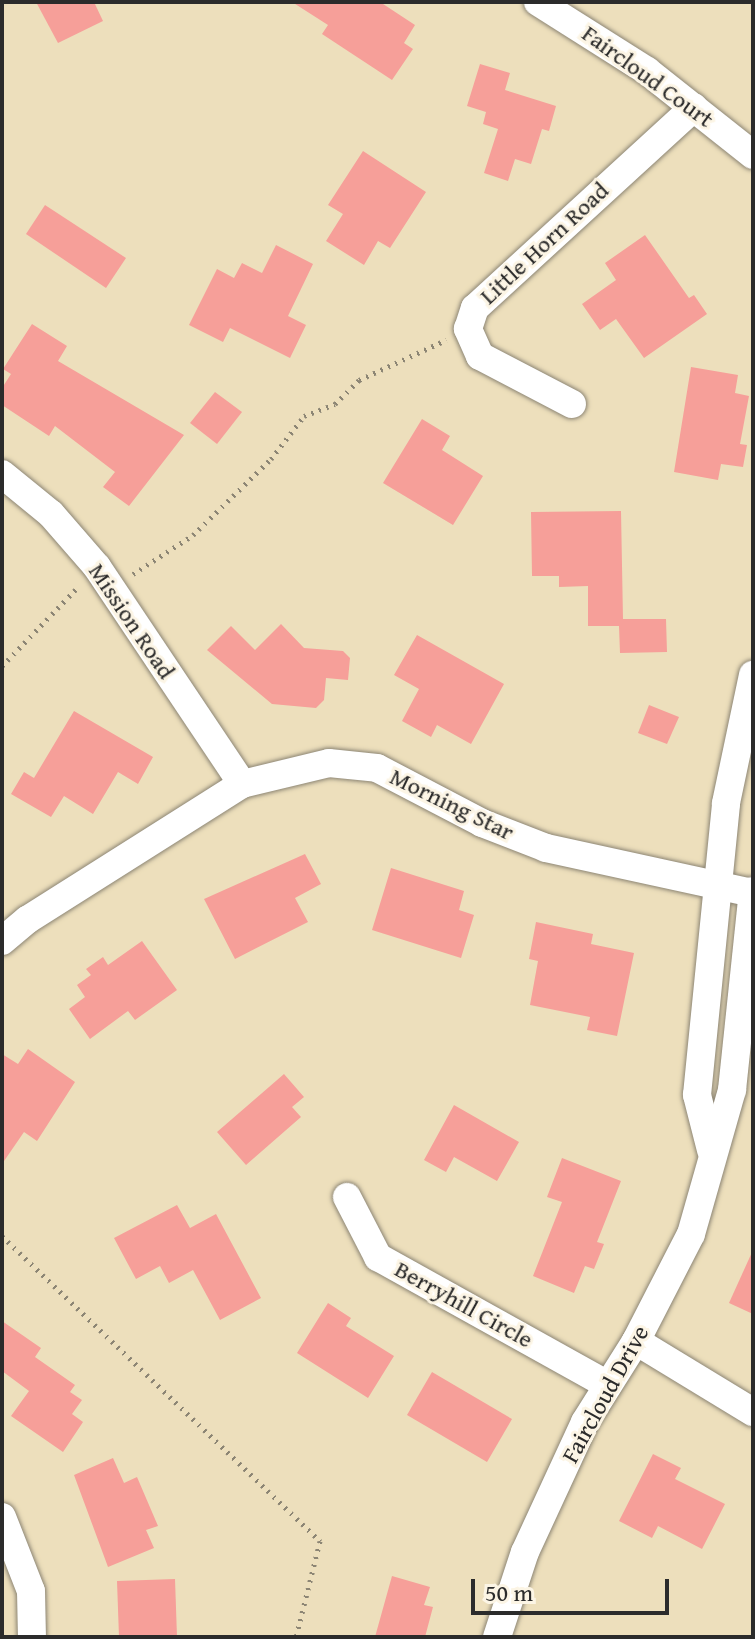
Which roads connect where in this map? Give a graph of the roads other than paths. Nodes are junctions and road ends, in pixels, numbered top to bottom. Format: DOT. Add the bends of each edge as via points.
graph roads {
  1 [pos="538,2"];
  2 [pos="694,107"];
  3 [pos="753,155"];
  4 [pos="572,404"];
  5 [pos="2,474"];
  6 [pos="753,675"];
  7 [pos="242,784"];
  8 [pos="719,886"];
  9 [pos="753,892"];
  10 [pos="2,941"];
  11 [pos="711,1151"];
  12 [pos="347,1197"];
  13 [pos="636,1341"];
  14 [pos="608,1385"];
  15 [pos="753,1412"];
  16 [pos="2,1517"];
  17 [pos="32,1637"];
  18 [pos="497,1637"];
  1 -- 2 [label="street, Faircloud Court" via="594,34"];
  2 -- 3 [label="street, Faircloud Court"];
  2 -- 4 [label="street, Little Horn Road" via="475,308 468,329 480,356"];
  5 -- 7 [label="street, Mission Road" via="51,514 104,578"];
  6 -- 8 [label="street, Faircloud Drive" via="726,803"];
  7 -- 8 [label="street, Morning Star" via="329,763 377,768 482,823 546,848"];
  7 -- 10 [label="street, Morning Star"];
  8 -- 9 [label="street, Morning Star"];
  8 -- 11 [label="street, Faircloud Drive" via="697,1095"];
  9 -- 11 [label="street, Faircloud Drive" via="732,1090"];
  11 -- 13 [label="street, Faircloud Drive" via="691,1234"];
  12 -- 14 [label="street, Berryhill Circle" via="378,1257"];
  13 -- 14 [label="street, Faircloud Drive"];
  13 -- 15 [label="street"];
  14 -- 18 [label="street, Faircloud Drive" via="585,1422 525,1552"];
  16 -- 17 [label="street" via="31,1591"];
}
